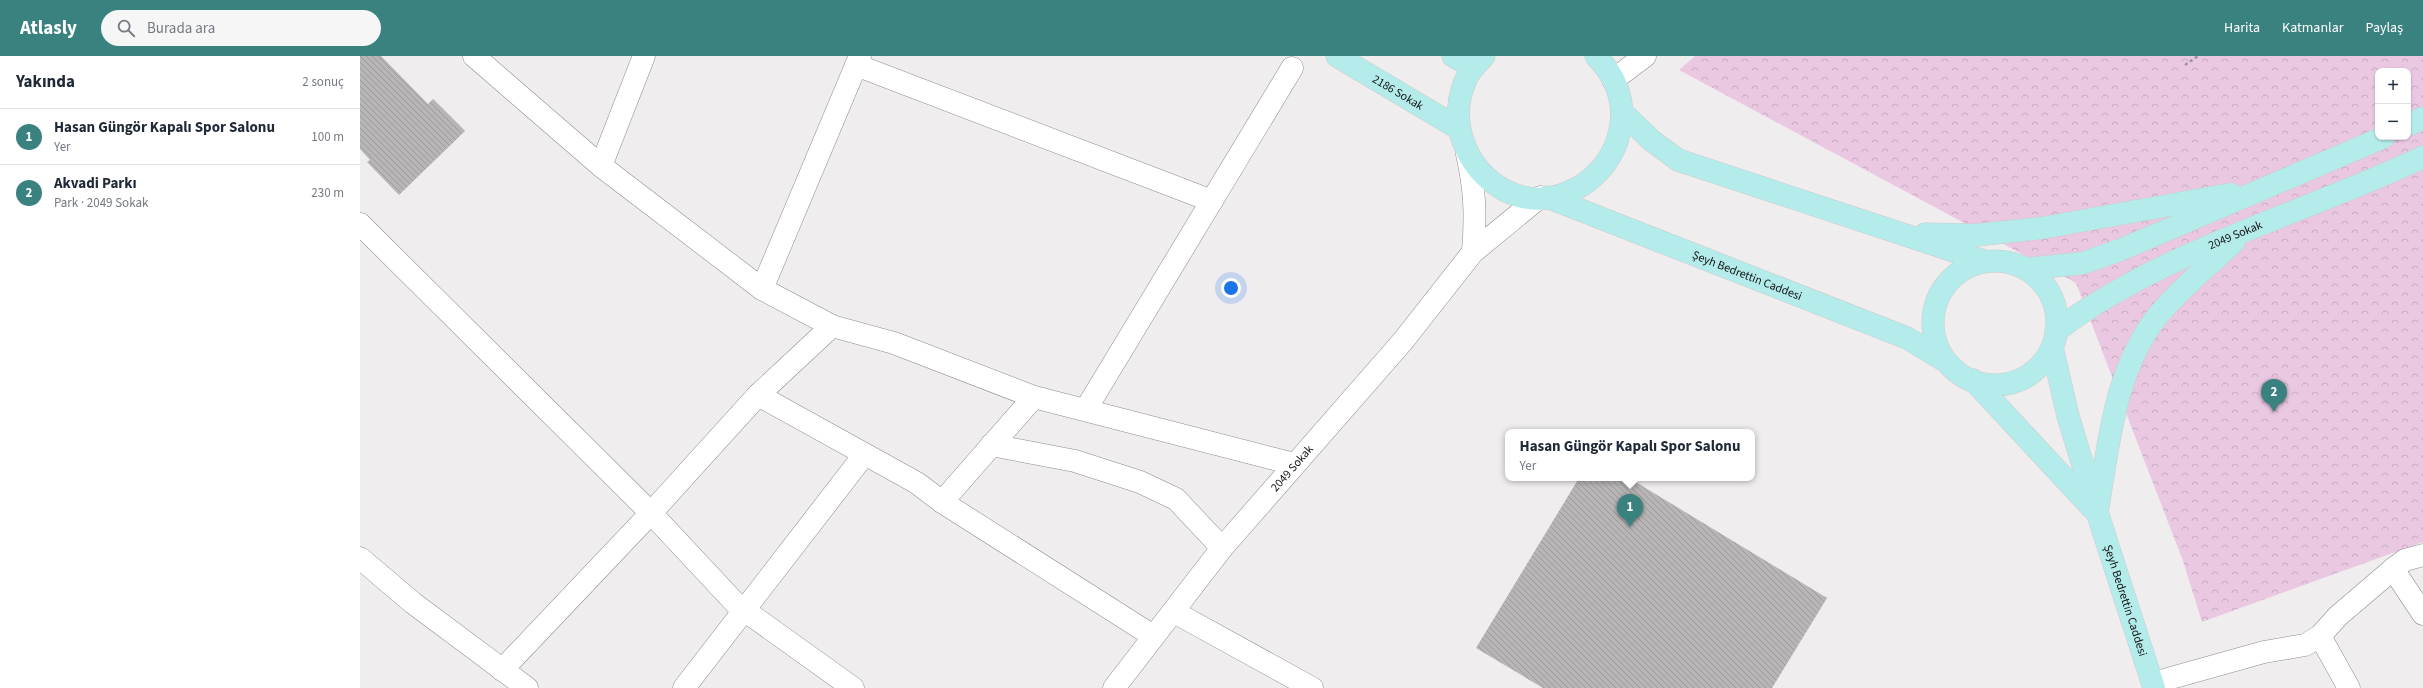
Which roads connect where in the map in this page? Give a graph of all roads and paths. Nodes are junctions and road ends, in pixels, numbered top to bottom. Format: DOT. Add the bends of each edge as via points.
graph roads {
  1 [pos="474,56"];
  2 [pos="644,56"];
  3 [pos="1337,56"];
  4 [pos="1453,56"];
  5 [pos="1596,56"];
  6 [pos="1645,56"];
  7 [pos="2198,56"];
  8 [pos="858,61"];
  9 [pos="1479,61"];
  10 [pos="2185,65"];
  11 [pos="1292,68"];
  12 [pos="1614,80"];
  13 [pos="1622,112"];
  14 [pos="2423,118"];
  15 [pos="2411,124"];
  16 [pos="1458,128"];
  17 [pos="2377,140"];
  18 [pos="1467,154"];
  19 [pos="2423,157"];
  20 [pos="601,166"];
  21 [pos="2273,186"];
  22 [pos="1543,197"];
  23 [pos="1212,202"];
  24 [pos="360,224"];
  25 [pos="2247,231"];
  26 [pos="1904,234"];
  27 [pos="1474,252"];
  28 [pos="1984,261"];
  29 [pos="2026,269"];
  30 [pos="762,289"];
  31 [pos="832,326"];
  32 [pos="2054,339"];
  33 [pos="1945,361"];
  34 [pos="1973,380"];
  35 [pos="758,395"];
  36 [pos="1034,397"];
  37 [pos="1086,409"];
  38 [pos="991,445"];
  39 [pos="864,455"];
  40 [pos="1294,464"];
  41 [pos="942,502"];
  42 [pos="2097,512"];
  43 [pos="651,514"];
  44 [pos="1222,548"];
  45 [pos="2423,555"];
  46 [pos="360,558"];
  47 [pos="2393,569"];
  48 [pos="745,611"];
  49 [pos="1174,612"];
  50 [pos="2423,614"];
  51 [pos="1153,636"];
  52 [pos="2320,636"];
  53 [pos="502,670"];
  54 [pos="2154,685"];
  55 [pos="527,688"];
  56 [pos="684,688"];
  57 [pos="853,688"];
  58 [pos="1114,688"];
  59 [pos="1312,688"];
  60 [pos="2349,688"];
  1 -- 20 [label="street"];
  2 -- 20 [label="street"];
  3 -- 16 [label="main road, 2186 Sokak"];
  4 -- 9 [label="main road"];
  5 -- 12 [label="main road" via="1608,67"];
  6 -- 12 [label="street"];
  7 -- 10 [label="path"];
  8 -- 23 [label="street"];
  8 -- 30 [label="street"];
  9 -- 16 [label="main road" via="1468,74 1459,100"];
  11 -- 23 [label="street"];
  12 -- 13 [label="main road" via="1619,91"];
  13 -- 22 [label="main road" via="1617,144 1604,167 1584,185 1560,196"];
  13 -- 26 [label="main road" via="1651,140 1678,160"];
  14 -- 15 [label="main road"];
  16 -- 18 [label="main road"];
  17 -- 21 [label="main road"];
  18 -- 22 [label="main road" via="1484,176 1507,191 1533,198"];
  18 -- 27 [label="street" via="1474,183"];
  19 -- 25 [label="main road, 2049 Sokak"];
  20 -- 30 [label="street"];
  21 -- 26 [label="main road" via="2042,228 1977,235"];
  21 -- 29 [label="main road" via="2083,263"];
  22 -- 27 [label="street, 2049 Sokak"];
  22 -- 33 [label="main road, Şeyh Bedrettin Caddesi" via="1906,338"];
  23 -- 37 [label="street"];
  24 -- 43 [label="street"];
  25 -- 32 [label="main road, 2049 Sokak" via="2138,278 2088,307"];
  25 -- 42 [label="main road" via="2184,287 2159,314 2143,337 2120,392"];
  26 -- 28 [label="main road"];
  27 -- 40 [label="street, 2049 Sokak" via="1404,340"];
  28 -- 29 [label="main road" via="2006,261"];
  28 -- 33 [label="main road" via="1964,268 1948,282 1937,300 1932,321 1935,342"];
  29 -- 32 [label="main road" via="2042,281 2052,298 2057,317"];
  30 -- 31 [label="street"];
  31 -- 35 [label="street"];
  31 -- 36 [label="street" via="894,343"];
  32 -- 34 [label="main road" via="2048,355 2035,370 2018,380 1999,385"];
  32 -- 42 [label="main road, Şeyh Bedrettin Caddesi" via="2068,416"];
  33 -- 34 [label="main road" via="1961,375"];
  34 -- 42 [label="main road, Şeyh Bedrettin Caddesi"];
  35 -- 39 [label="street"];
  35 -- 43 [label="street"];
  36 -- 37 [label="street"];
  36 -- 38 [label="street"];
  37 -- 40 [label="street"];
  38 -- 41 [label="street"];
  38 -- 44 [label="street" via="1075,461 1140,482 1176,499"];
  39 -- 41 [label="street" via="917,483"];
  39 -- 48 [label="street"];
  40 -- 44 [label="street, 2049 Sokak"];
  41 -- 51 [label="street"];
  42 -- 54 [label="main road, Şeyh Bedrettin Caddesi"];
  43 -- 48 [label="street"];
  43 -- 53 [label="street"];
  44 -- 49 [label="street, 2049 Sokak"];
  45 -- 47 [label="street" via="2405,560"];
  46 -- 53 [label="street" via="413,603"];
  47 -- 50 [label="street"];
  47 -- 52 [label="street" via="2338,616"];
  48 -- 56 [label="street"];
  48 -- 57 [label="street"];
  49 -- 51 [label="street, 2049 Sokak"];
  49 -- 59 [label="street"];
  51 -- 58 [label="street, 2049 Sokak"];
  52 -- 54 [label="street" via="2305,645 2264,652"];
  52 -- 60 [label="street"];
  53 -- 55 [label="street"];
}
